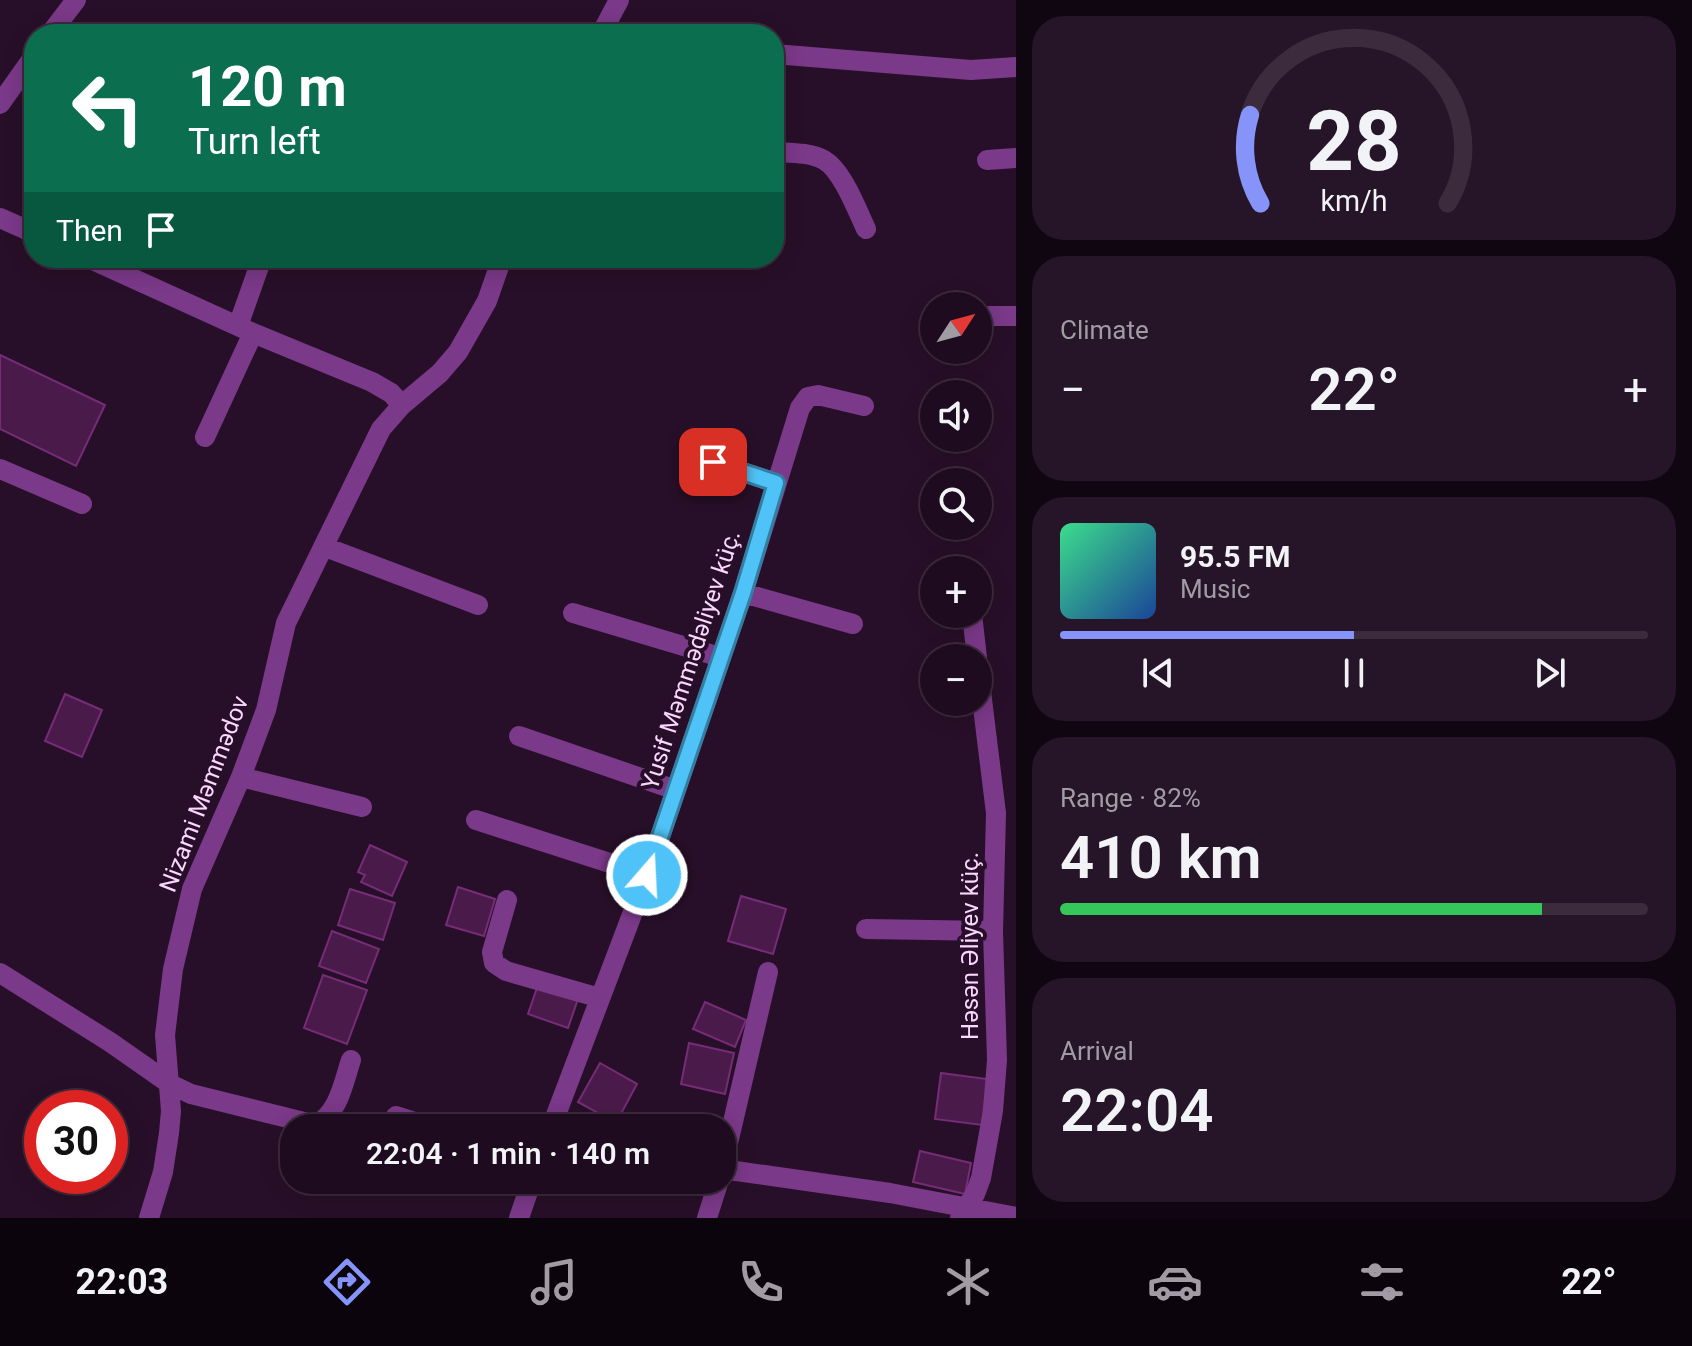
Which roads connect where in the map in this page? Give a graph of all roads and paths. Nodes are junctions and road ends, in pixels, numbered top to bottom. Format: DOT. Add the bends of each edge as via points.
graph roads {
  1 [pos="76,0"];
  2 [pos="619,0"];
  3 [pos="58,24"];
  4 [pos="611,24"];
  5 [pos="784,55"];
  6 [pos="1016,67"];
  7 [pos="24,70"];
  8 [pos="0,104"];
  9 [pos="784,153"];
  10 [pos="1016,158"];
  11 [pos="987,160"];
  12 [pos="0,218"];
  13 [pos="24,229"];
  14 [pos="866,229"];
  15 [pos="110,268"];
  16 [pos="260,268"];
  17 [pos="499,268"];
  18 [pos="992,316"];
  19 [pos="1016,316"];
  20 [pos="245,329"];
  21 [pos="402,405"];
  22 [pos="864,406"];
  23 [pos="205,437"];
  24 [pos="713,462"];
  25 [pos="0,469"];
  26 [pos="776,483"];
  27 [pos="82,504"];
  28 [pos="325,547"];
  29 [pos="743,593"];
  30 [pos="478,605"];
  31 [pos="573,613"];
  32 [pos="853,624"];
  33 [pos="720,657"];
  34 [pos="984,716"];
  35 [pos="519,736"];
  36 [pos="241,777"];
  37 [pos="676,790"];
  38 [pos="362,807"];
  39 [pos="476,820"];
  40 [pos="647,875"];
  41 [pos="507,900"];
  42 [pos="866,929"];
  43 [pos="993,931"];
  44 [pos="768,972"];
  45 [pos="0,973"];
  46 [pos="600,998"];
  47 [pos="1006,1058"];
  48 [pos="351,1060"];
  49 [pos="170,1084"];
  50 [pos="556,1114"];
  51 [pos="735,1114"];
  52 [pos="736,1171"];
  53 [pos="527,1194"];
  54 [pos="715,1194"];
  55 [pos="962,1213"];
  56 [pos="1016,1217"];
  57 [pos="149,1218"];
  58 [pos="519,1218"];
  59 [pos="707,1218"];
  1 -- 3 [label="street"];
  2 -- 4 [label="street"];
  5 -- 6 [label="street" via="971,70"];
  7 -- 8 [label="street"];
  9 -- 14 [label="street" via="827,161"];
  10 -- 11 [label="street"];
  12 -- 13 [label="street"];
  15 -- 20 [label="street"];
  16 -- 20 [label="street"];
  17 -- 21 [label="street, Nizami Məmmədov" via="458,352"];
  18 -- 19 [label="street"];
  20 -- 21 [label="street" via="372,382"];
  20 -- 23 [label="street"];
  21 -- 28 [label="street, Nizami Məmmədov" via="381,429"];
  22 -- 26 [label="street, Yusif Məmmədəliyev küç." via="808,397"];
  24 -- 26 [label="street"];
  25 -- 27 [label="street"];
  26 -- 29 [label="street, Yusif Məmmədəliyev küç."];
  28 -- 30 [label="street"];
  28 -- 36 [label="street, Nizami Məmmədov" via="286,623 266,710"];
  29 -- 32 [label="street"];
  29 -- 33 [label="street, Yusif Məmmədəliyev küç."];
  31 -- 33 [label="street"];
  33 -- 37 [label="street, Yusif Məmmədəliyev küç."];
  34 -- 43 [label="street, Həsən Əliyev küç." via="996,813"];
  35 -- 37 [label="street"];
  36 -- 38 [label="street"];
  36 -- 49 [label="street, Nizami Məmmədov" via="204,857 183,923 165,1035"];
  37 -- 40 [label="street, Yusif Məmmədəliyev küç."];
  39 -- 40 [label="street"];
  40 -- 46 [label="street, Yusif Məmmədəliyev küç."];
  41 -- 46 [label="street" via="492,952 494,963"];
  42 -- 43 [label="street"];
  43 -- 47 [label="street, Həsən Əliyev küç."];
  44 -- 51 [label="street"];
  45 -- 49 [label="street"];
  46 -- 50 [label="street, Yusif Məmmədəliyev küç."];
  47 -- 55 [label="street, Həsən Əliyev küç." via="981,1178"];
  48 -- 49 [label="street" via="334,1109 316,1125 220,1103"];
  49 -- 57 [label="street, Nizami Məmmədov" via="165,1159"];
  52 -- 55 [label="street" via="890,1193"];
  53 -- 58 [label="street"];
  54 -- 59 [label="street"];
  55 -- 56 [label="street"];
}
